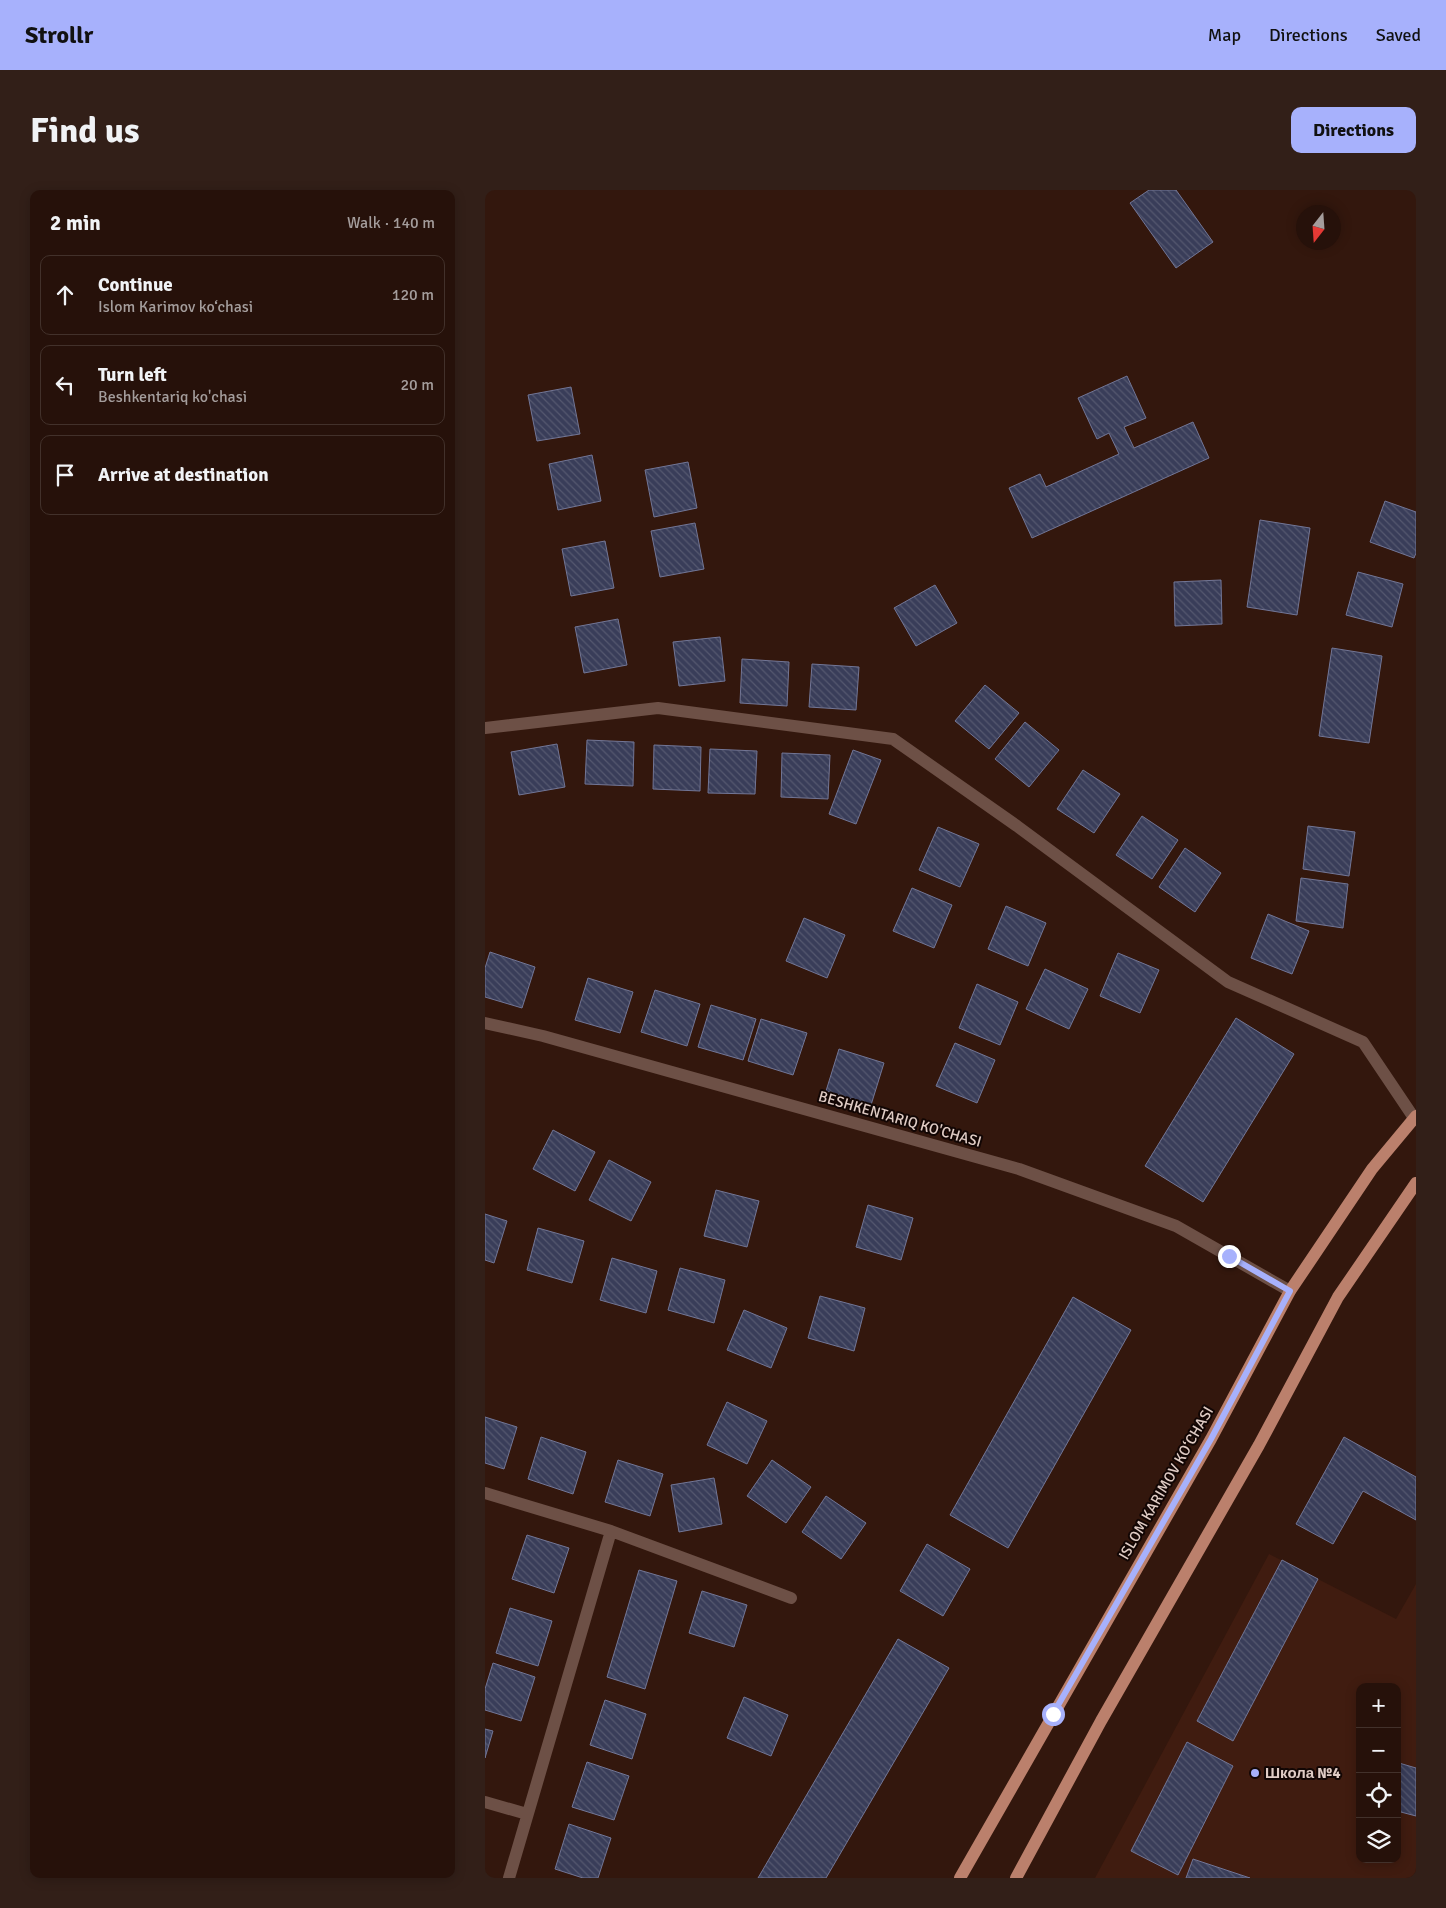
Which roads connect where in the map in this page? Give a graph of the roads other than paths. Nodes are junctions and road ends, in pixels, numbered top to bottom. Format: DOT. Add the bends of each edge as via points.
graph roads {
  1 [pos="485,728"];
  2 [pos="485,1023"];
  3 [pos="1415,1117"];
  4 [pos="1416,1183"];
  5 [pos="1290,1291"];
  6 [pos="485,1493"];
  7 [pos="611,1531"];
  8 [pos="791,1598"];
  9 [pos="485,1802"];
  10 [pos="527,1814"];
  11 [pos="509,1878"];
  12 [pos="960,1878"];
  13 [pos="1016,1878"];
  1 -- 3 [label="street" via="658,708 893,739 1228,982 1363,1042"];
  2 -- 5 [label="street, BESHKENTARIQ KO'CHASI" via="543,1036 1019,1169 1176,1226"];
  3 -- 5 [label="main road, ISLOM KARIMOV KO‘CHASI" via="1372,1169"];
  4 -- 13 [label="main road" via="1338,1298 1259,1446 1101,1721"];
  5 -- 12 [label="main road, ISLOM KARIMOV KO‘CHASI" via="1211,1439"];
  6 -- 7 [label="street"];
  7 -- 8 [label="street"];
  7 -- 10 [label="street"];
  9 -- 10 [label="street"];
  10 -- 11 [label="street"];
}
